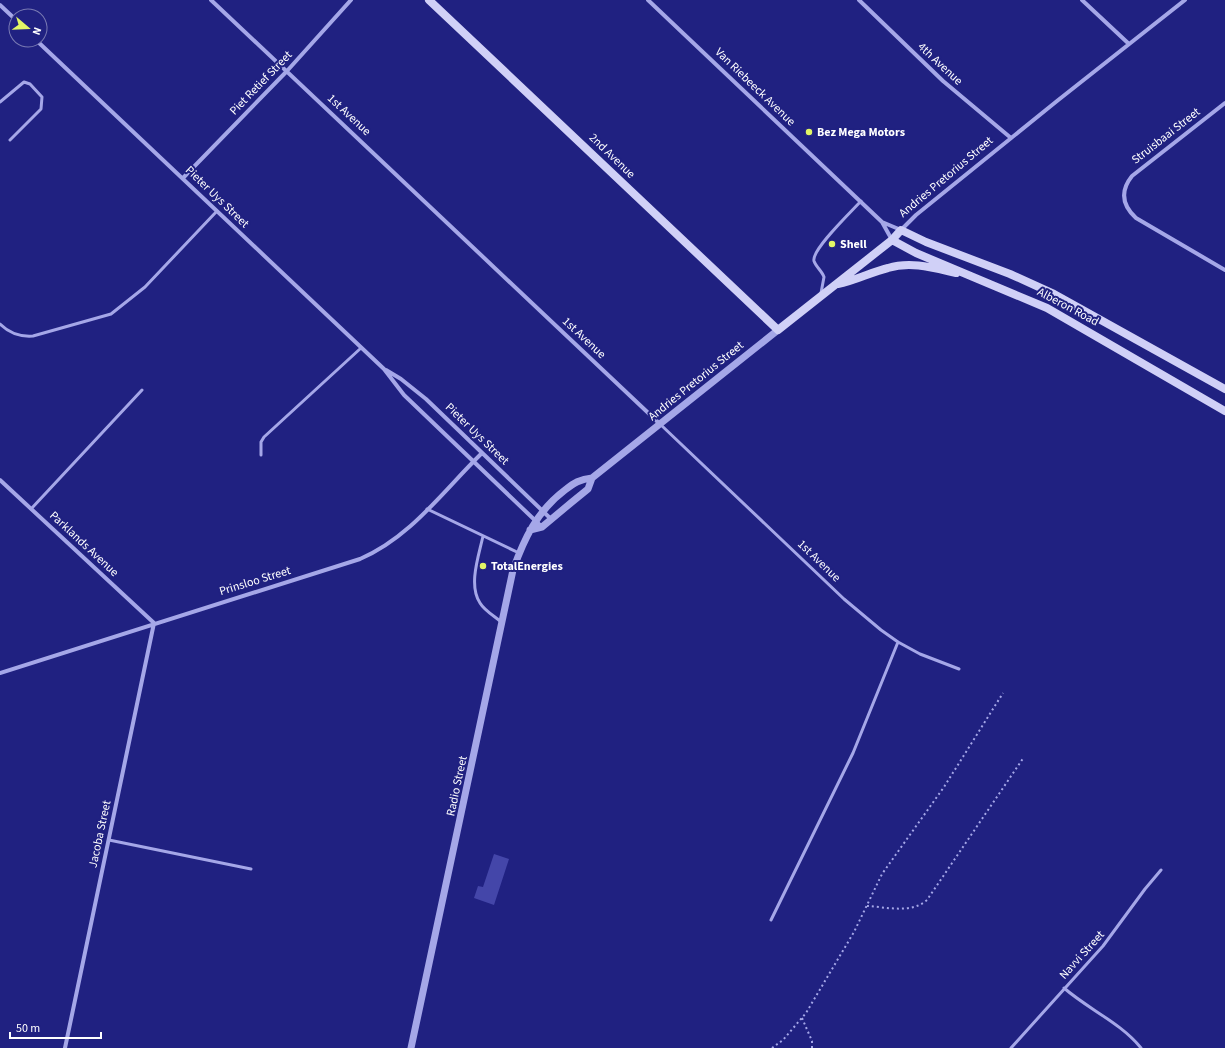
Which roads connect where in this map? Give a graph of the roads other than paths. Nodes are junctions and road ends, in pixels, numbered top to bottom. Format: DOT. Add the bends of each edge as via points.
graph roads {
  1 [pos="211,0"];
  2 [pos="351,0"];
  3 [pos="430,0"];
  4 [pos="648,0"];
  5 [pos="859,0"];
  6 [pos="1082,0"];
  7 [pos="1186,0"];
  8 [pos="0,5"];
  9 [pos="8,12"];
  10 [pos="1129,44"];
  11 [pos="45,48"];
  12 [pos="288,71"];
  13 [pos="0,102"];
  14 [pos="1225,103"];
  15 [pos="1011,138"];
  16 [pos="10,140"];
  17 [pos="183,178"];
  18 [pos="860,201"];
  19 [pos="217,210"];
  20 [pos="882,222"];
  21 [pos="901,230"];
  22 [pos="892,240"];
  23 [pos="1225,270"];
  24 [pos="975,276"];
  25 [pos="834,285"];
  26 [pos="820,297"];
  27 [pos="0,324"];
  28 [pos="778,330"];
  29 [pos="361,348"];
  30 [pos="384,369"];
  31 [pos="1225,389"];
  32 [pos="142,390"];
  33 [pos="1225,411"];
  34 [pos="661,425"];
  35 [pos="482,453"];
  36 [pos="261,455"];
  37 [pos="473,462"];
  38 [pos="592,478"];
  39 [pos="0,480"];
  40 [pos="31,509"];
  41 [pos="427,509"];
  42 [pos="542,510"];
  43 [pos="551,519"];
  44 [pos="535,520"];
  45 [pos="542,527"];
  46 [pos="530,530"];
  47 [pos="483,536"];
  48 [pos="519,553"];
  49 [pos="502,622"];
  50 [pos="154,623"];
  51 [pos="898,642"];
  52 [pos="959,668"];
  53 [pos="0,673"];
  54 [pos="108,840"];
  55 [pos="251,869"];
  56 [pos="1161,870"];
  57 [pos="771,920"];
  58 [pos="1064,988"];
  59 [pos="65,1048"];
  60 [pos="411,1048"];
  61 [pos="1011,1048"];
  62 [pos="1140,1048"];
  1 -- 12 [label="street, 1st Avenue"];
  2 -- 12 [label="street, Piet Retief Street"];
  3 -- 28 [label="main road, 2nd Avenue"];
  4 -- 18 [label="street, Van Riebeeck Avenue"];
  5 -- 15 [label="street, 4th Avenue" via="942,81"];
  6 -- 10 [label="street"];
  7 -- 10 [label="street, Andries Pretorius Street"];
  8 -- 9 [label="street"];
  10 -- 15 [label="street, Andries Pretorius Street"];
  11 -- 17 [label="street, Pieter Uys Street"];
  12 -- 17 [label="street, Piet Retief Street"];
  12 -- 34 [label="street, 1st Avenue"];
  13 -- 16 [label="lane" via="24,82 30,84 42,97 41,109"];
  14 -- 23 [label="street, Struisbaai Street" via="1132,176 1123,195 1126,208 1136,218"];
  15 -- 21 [label="street, Andries Pretorius Street"];
  17 -- 19 [label="street, Pieter Uys Street"];
  18 -- 20 [label="street, Van Riebeeck Avenue"];
  18 -- 26 [label="lane" via="815,254 814,261 824,277"];
  19 -- 27 [label="lane" via="145,287 110,314 33,336 22,337"];
  19 -- 29 [label="street, Pieter Uys Street"];
  20 -- 21 [label="street, Van Riebeeck Avenue"];
  20 -- 22 [label="street, Van Riebeeck Avenue"];
  21 -- 22 [label="main road, Andries Pretorius Street"];
  21 -- 31 [label="main road, Alberon Road" via="1054,294"];
  22 -- 24 [label="main road, Alberon Road" via="916,253"];
  22 -- 25 [label="main road, Andries Pretorius Street"];
  24 -- 25 [label="main road" via="925,266 902,265"];
  24 -- 33 [label="main road, Alberon Road" via="1070,320"];
  25 -- 26 [label="main road, Andries Pretorius Street"];
  26 -- 28 [label="main road, Andries Pretorius Street"];
  28 -- 34 [label="street, Andries Pretorius Street"];
  29 -- 30 [label="street, Pieter Uys Street"];
  29 -- 36 [label="lane" via="264,437 260,446"];
  30 -- 35 [label="street, Pieter Uys Street" via="401,379 426,400"];
  30 -- 37 [label="street, Pieter Uys Street" via="404,395"];
  32 -- 40 [label="lane"];
  34 -- 38 [label="street, Andries Pretorius Street"];
  34 -- 51 [label="lane, 1st Avenue" via="844,599"];
  35 -- 37 [label="street, Prinsloo Street"];
  35 -- 42 [label="street, Pieter Uys Street"];
  37 -- 41 [label="street, Prinsloo Street"];
  37 -- 44 [label="street, Pieter Uys Street"];
  38 -- 42 [label="street, Andries Pretorius Street" via="581,479"];
  38 -- 43 [label="street, Andries Pretorius Street" via="588,489"];
  39 -- 40 [label="street, Parklands Avenue"];
  40 -- 50 [label="street, Parklands Avenue"];
  41 -- 47 [label="lane"];
  41 -- 50 [label="street, Prinsloo Street" via="392,542 360,559"];
  42 -- 43 [label="street, Pieter Uys Street"];
  42 -- 44 [label="street, Andries Pretorius Street"];
  43 -- 45 [label="street, Andries Pretorius Street"];
  44 -- 45 [label="street, Pieter Uys Street"];
  44 -- 46 [label="street, Radio Street"];
  45 -- 46 [label="street"];
  46 -- 48 [label="street, Radio Street"];
  47 -- 48 [label="lane"];
  47 -- 49 [label="lane" via="475,581 476,593 480,603"];
  48 -- 49 [label="street, Radio Street"];
  49 -- 60 [label="street, Radio Street"];
  50 -- 53 [label="street, Prinsloo Street"];
  50 -- 54 [label="street, Jacoba Street"];
  51 -- 52 [label="lane, 1st Avenue" via="920,654"];
  51 -- 57 [label="lane" via="853,753"];
  54 -- 55 [label="lane"];
  54 -- 59 [label="street, Jacoba Street"];
  56 -- 58 [label="lane, Navvi Street" via="1103,946"];
  58 -- 61 [label="lane, Navvi Street"];
  58 -- 62 [label="lane" via="1122,1030"];
}
